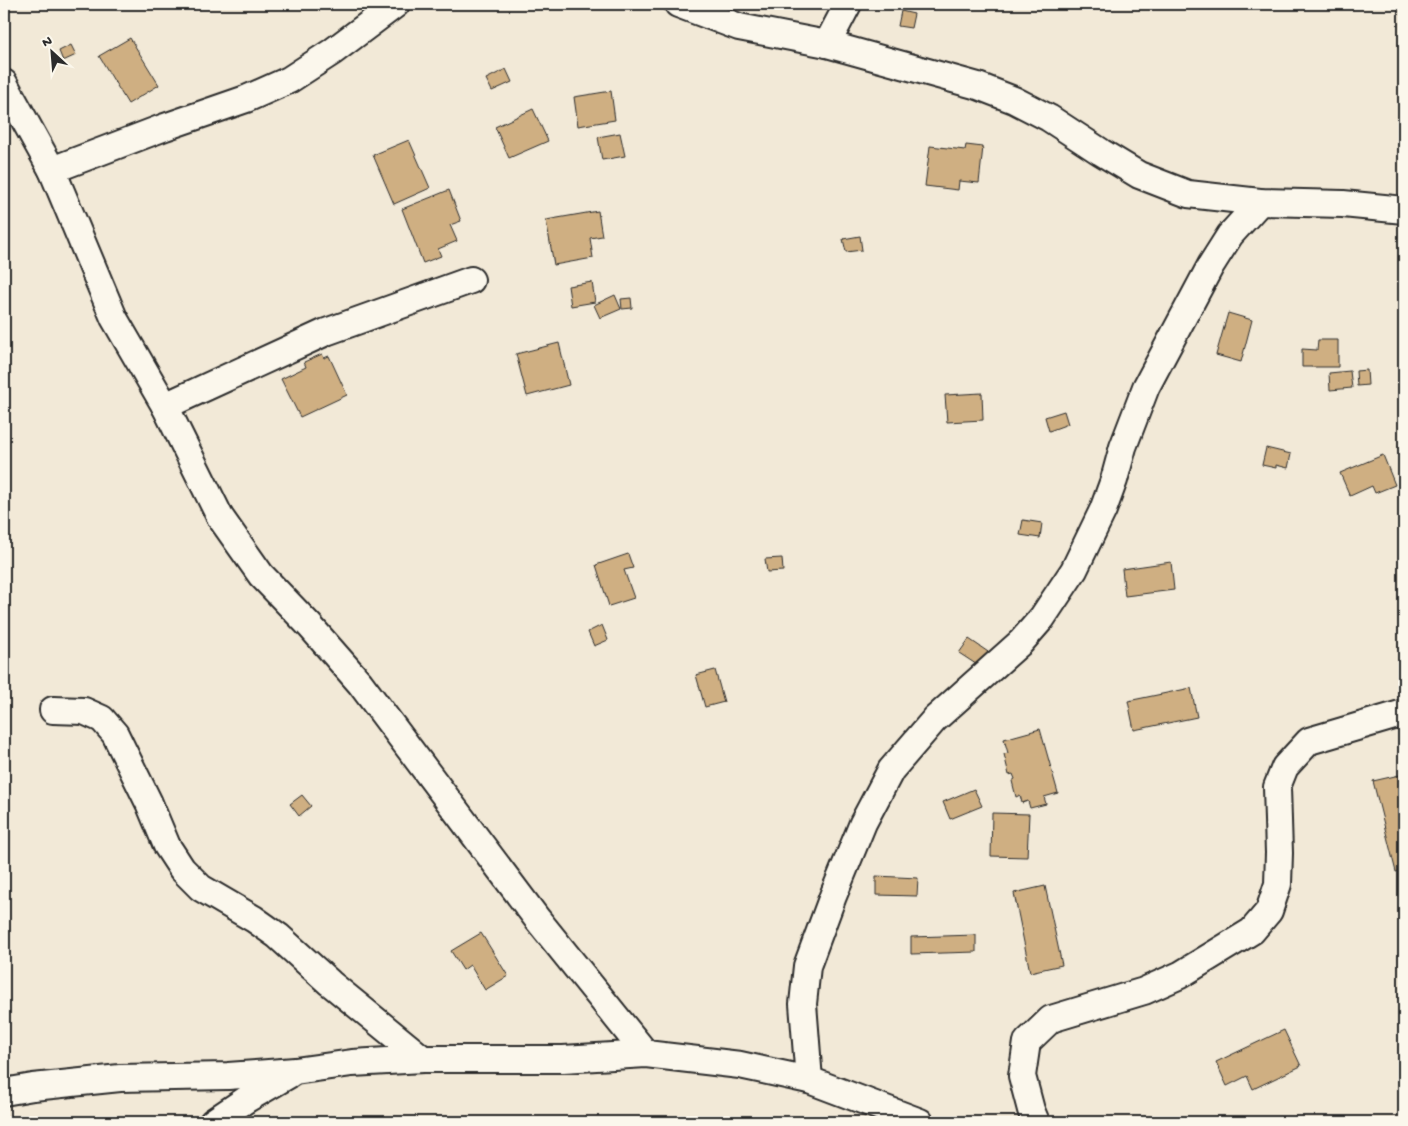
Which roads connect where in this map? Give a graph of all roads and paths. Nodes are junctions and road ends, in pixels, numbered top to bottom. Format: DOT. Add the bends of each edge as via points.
graph roads {
  1 [pos="396,4"];
  2 [pos="678,4"];
  3 [pos="848,4"];
  4 [pos="827,44"];
  5 [pos="4,83"];
  6 [pos="52,170"];
  7 [pos="1260,202"];
  8 [pos="1404,210"];
  9 [pos="471,280"];
  10 [pos="165,406"];
  11 [pos="53,710"];
  12 [pos="1404,713"];
  13 [pos="646,1054"];
  14 [pos="423,1059"];
  15 [pos="295,1071"];
  16 [pos="809,1080"];
  17 [pos="4,1092"];
  18 [pos="213,1122"];
  19 [pos="920,1122"];
  20 [pos="1036,1122"];
  1 -- 6 [label="street" via="289,80"];
  2 -- 4 [label="street" via="739,27"];
  3 -- 4 [label="street"];
  4 -- 7 [label="street" via="978,86 1014,100 1049,118 1139,175 1188,194"];
  5 -- 6 [label="street"];
  6 -- 10 [label="street" via="114,318"];
  7 -- 8 [label="street" via="1343,204"];
  7 -- 16 [label="street" via="1230,235 1210,265 1146,387 1103,510 1074,570 1042,618 1021,642 935,719 891,770 863,823 807,966 803,1004"];
  9 -- 10 [label="street" via="326,332"];
  10 -- 13 [label="street" via="220,517 261,575 360,683 538,920"];
  11 -- 14 [label="street" via="84,711 107,724 149,802 167,846 182,869 201,888 278,936"];
  12 -- 20 [label="street" via="1308,741 1285,767 1277,786 1278,884 1269,911 1252,931 1180,975 1144,991 1051,1019 1027,1042 1022,1076"];
  13 -- 14 [label="street" via="563,1059"];
  13 -- 16 [label="street" via="740,1065"];
  14 -- 15 [label="street" via="352,1063"];
  15 -- 17 [label="street" via="120,1078"];
  15 -- 18 [label="street"];
  16 -- 19 [label="street"];
}
